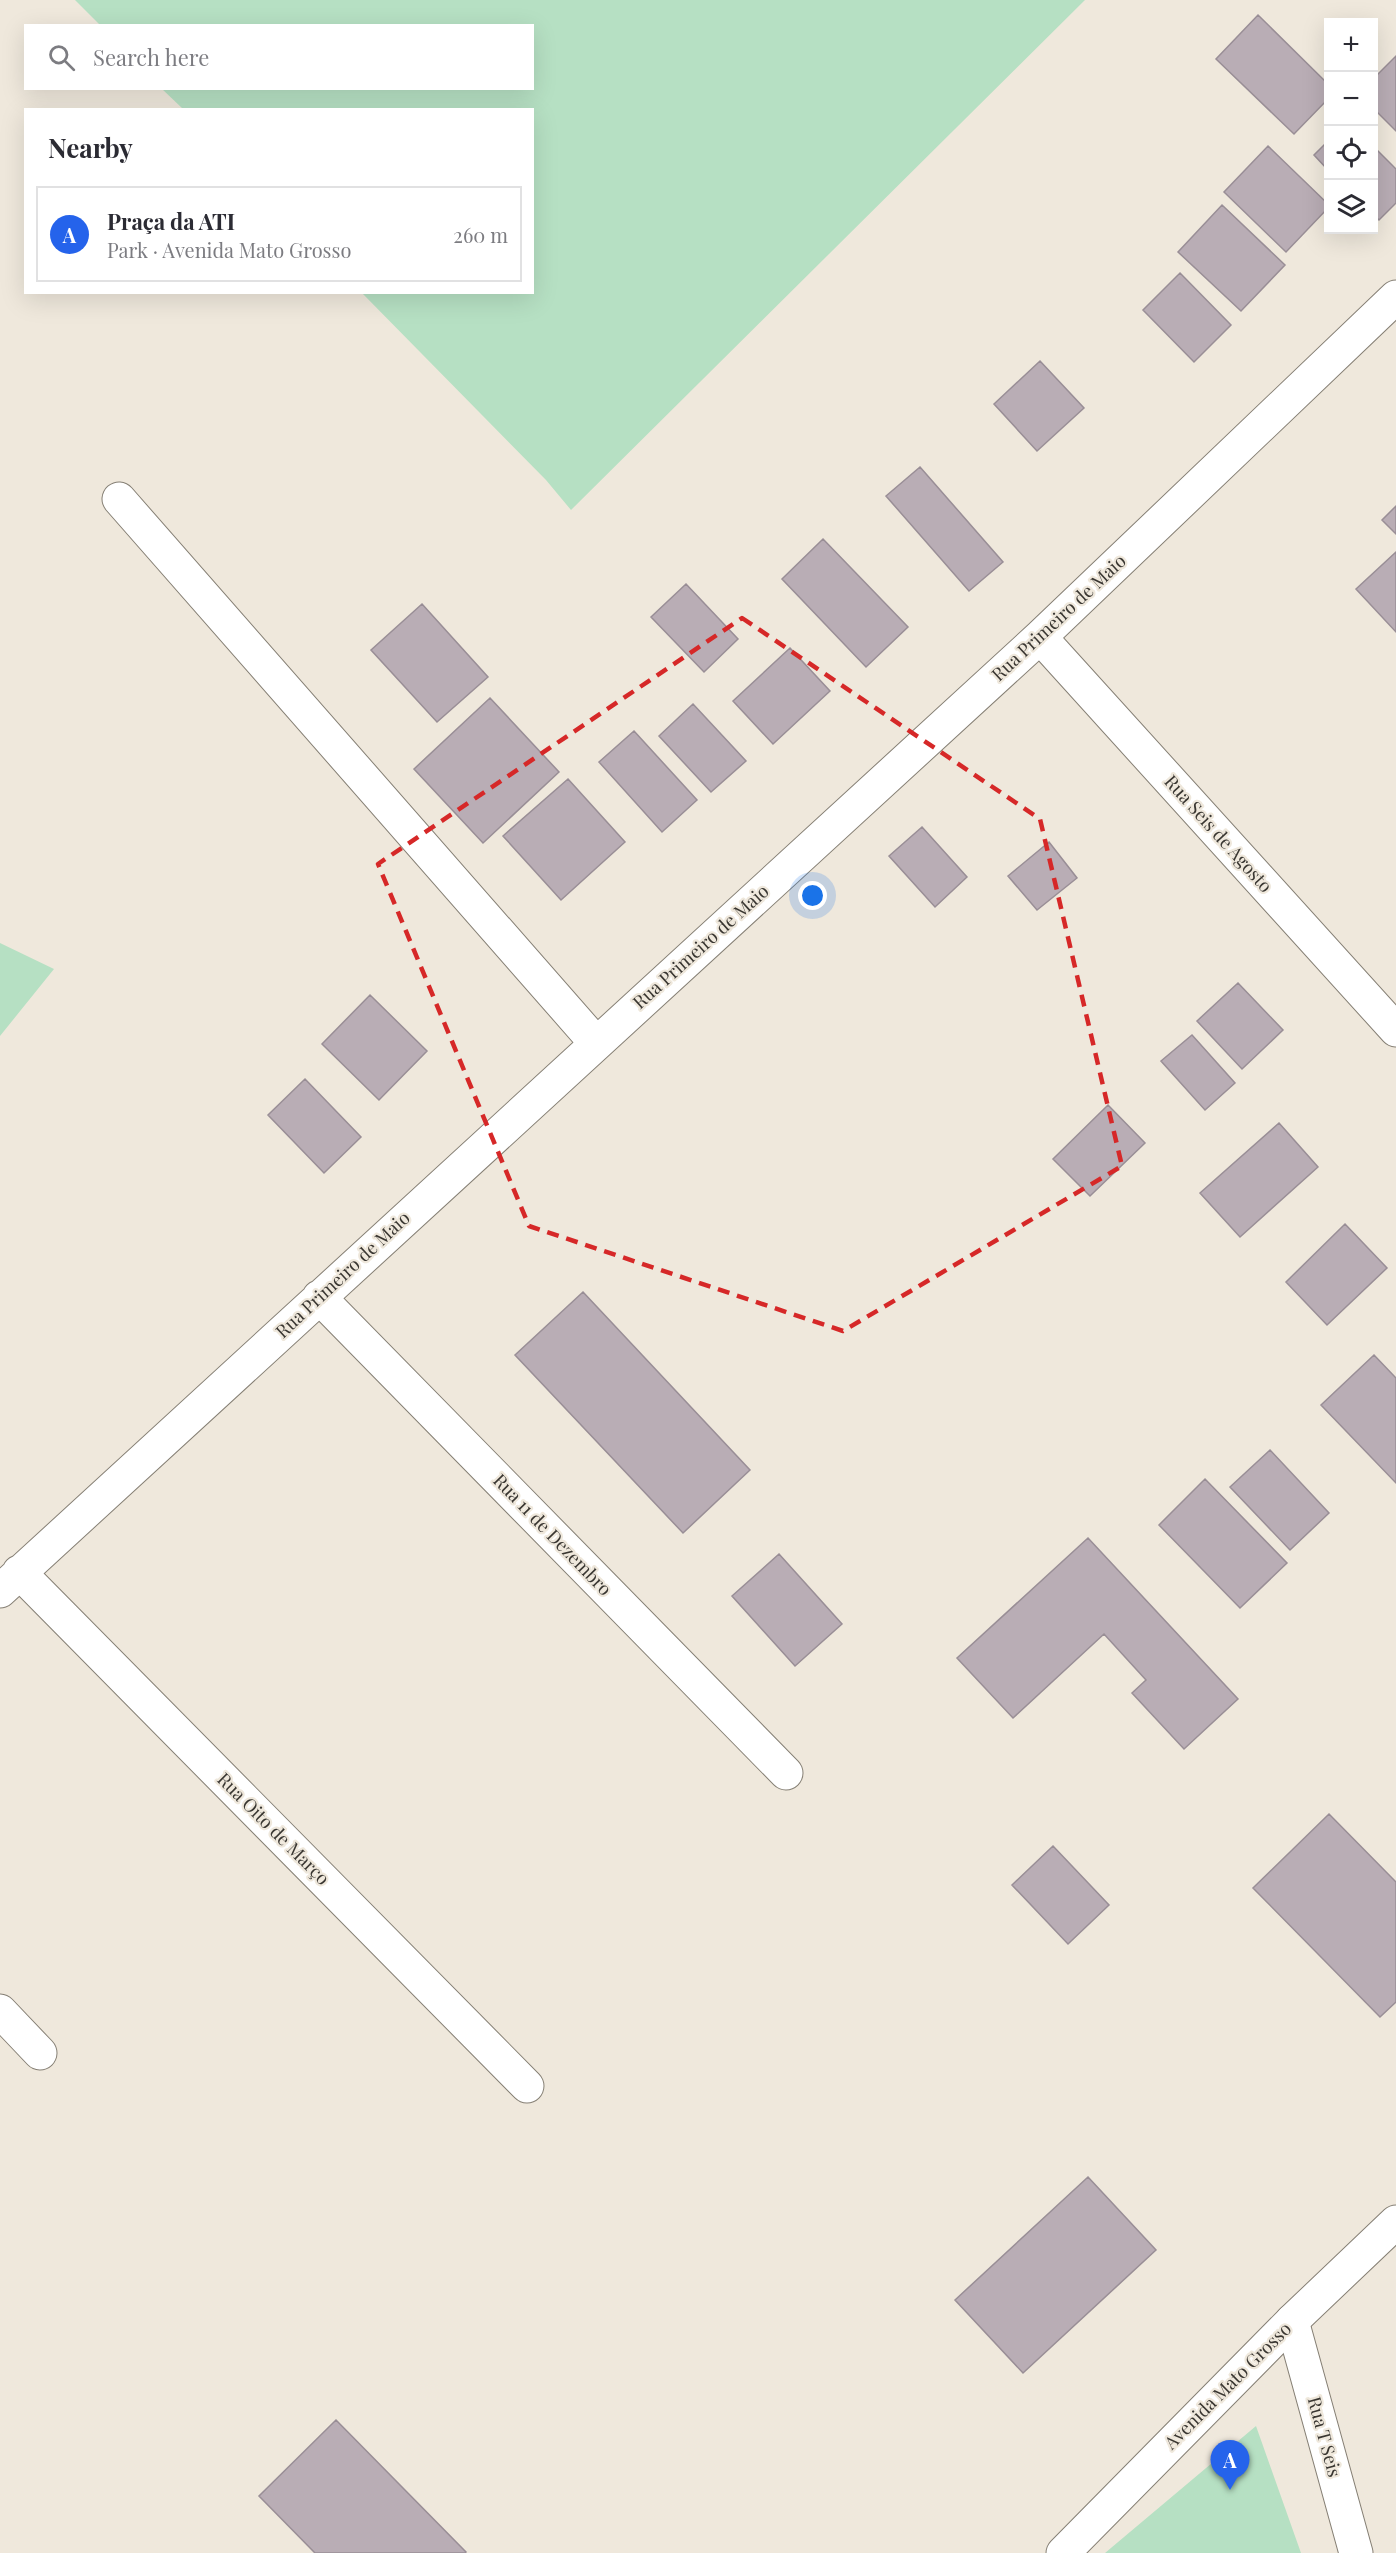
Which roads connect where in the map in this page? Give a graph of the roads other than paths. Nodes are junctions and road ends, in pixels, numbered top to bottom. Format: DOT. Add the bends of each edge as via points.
graph roads {
  1 [pos="1396,297"];
  2 [pos="119,499"];
  3 [pos="1040,637"];
  4 [pos="1396,1030"];
  5 [pos="596,1043"];
  6 [pos="319,1297"];
  7 [pos="9,1582"];
  8 [pos="786,1773"];
  9 [pos="0,2011"];
  10 [pos="40,2053"];
  11 [pos="527,2086"];
  12 [pos="1396,2222"];
  13 [pos="1292,2321"];
  14 [pos="1063,2553"];
  15 [pos="1356,2553"];
  1 -- 3 [label="street, Rua Primeiro de Maio"];
  2 -- 5 [label="street"];
  3 -- 4 [label="street, Rua Seis de Agosto"];
  3 -- 5 [label="street, Rua Primeiro de Maio"];
  5 -- 6 [label="street, Rua Primeiro de Maio"];
  6 -- 7 [label="street, Rua Primeiro de Maio"];
  6 -- 8 [label="street, Rua 11 de Dezembro"];
  7 -- 11 [label="street, Rua Oito de Março"];
  9 -- 10 [label="street"];
  12 -- 13 [label="street, Avenida Mato Grosso"];
  13 -- 14 [label="street, Avenida Mato Grosso"];
  13 -- 15 [label="street, Rua T Seis"];
}
